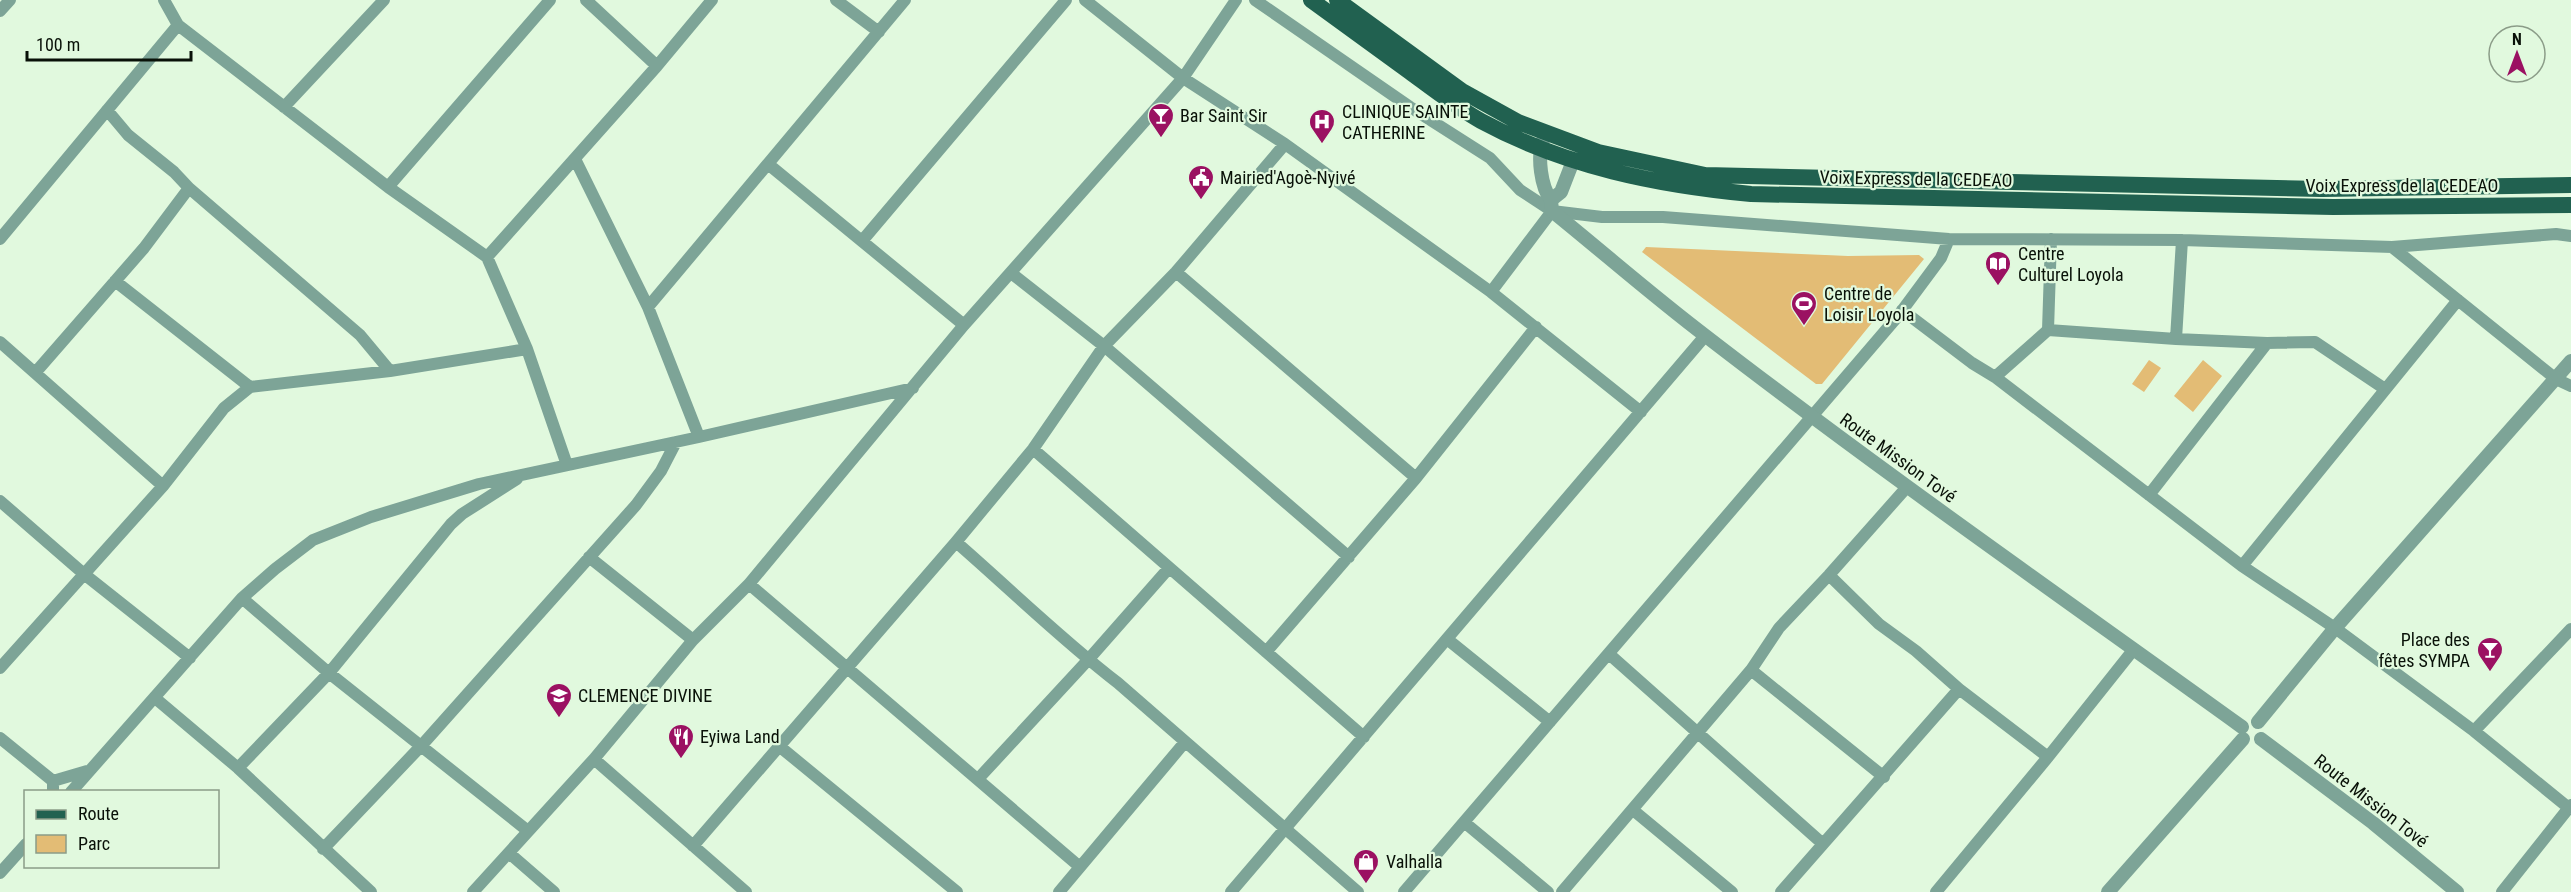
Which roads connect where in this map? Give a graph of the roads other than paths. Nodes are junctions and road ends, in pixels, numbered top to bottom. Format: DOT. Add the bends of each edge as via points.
graph roads {
  1 [pos="10,0"];
  2 [pos="164,0"];
  3 [pos="550,0"];
  4 [pos="586,0"];
  5 [pos="712,0"];
  6 [pos="836,0"];
  7 [pos="905,0"];
  8 [pos="1066,0"];
  9 [pos="1085,0"];
  10 [pos="1236,0"];
  11 [pos="1255,0"];
  12 [pos="1311,0"];
  13 [pos="1337,0"];
  14 [pos="376,3"];
  15 [pos="0,11"];
  16 [pos="178,26"];
  17 [pos="879,32"];
  18 [pos="657,66"];
  19 [pos="1183,78"];
  20 [pos="284,107"];
  21 [pos="107,110"];
  22 [pos="1543,140"];
  23 [pos="1285,144"];
  24 [pos="575,159"];
  25 [pos="1573,161"];
  26 [pos="768,164"];
  27 [pos="2571,185"];
  28 [pos="388,187"];
  29 [pos="189,188"];
  30 [pos="2571,205"];
  31 [pos="1552,206"];
  32 [pos="2571,236"];
  33 [pos="0,239"];
  34 [pos="1949,239"];
  35 [pos="2051,239"];
  36 [pos="2182,240"];
  37 [pos="862,241"];
  38 [pos="2392,247"];
  39 [pos="487,257"];
  40 [pos="1176,272"];
  41 [pos="1011,273"];
  42 [pos="115,280"];
  43 [pos="1491,292"];
  44 [pos="2458,300"];
  45 [pos="648,307"];
  46 [pos="1902,310"];
  47 [pos="964,325"];
  48 [pos="1536,327"];
  49 [pos="2048,330"];
  50 [pos="1705,336"];
  51 [pos="2176,339"];
  52 [pos="0,342"];
  53 [pos="2267,343"];
  54 [pos="1104,346"];
  55 [pos="527,349"];
  56 [pos="2571,361"];
  57 [pos="390,371"];
  58 [pos="35,373"];
  59 [pos="1995,377"];
  60 [pos="2556,379"];
  61 [pos="2571,386"];
  62 [pos="250,387"];
  63 [pos="913,388"];
  64 [pos="2385,389"];
  65 [pos="1641,412"];
  66 [pos="1810,415"];
  67 [pos="699,437"];
  68 [pos="676,442"];
  69 [pos="1034,449"];
  70 [pos="567,465"];
  71 [pos="523,475"];
  72 [pos="1416,478"];
  73 [pos="164,486"];
  74 [pos="1907,487"];
  75 [pos="454,491"];
  76 [pos="2149,495"];
  77 [pos="0,501"];
  78 [pos="462,514"];
  79 [pos="956,542"];
  80 [pos="589,557"];
  81 [pos="1349,557"];
  82 [pos="2242,566"];
  83 [pos="1169,568"];
  84 [pos="84,574"];
  85 [pos="1829,575"];
  86 [pos="749,584"];
  87 [pos="242,598"];
  88 [pos="2335,628"];
  89 [pos="2571,629"];
  90 [pos="1447,639"];
  91 [pos="693,640"];
  92 [pos="2134,649"];
  93 [pos="1266,652"];
  94 [pos="1609,654"];
  95 [pos="190,658"];
  96 [pos="1088,660"];
  97 [pos="0,668"];
  98 [pos="847,669"];
  99 [pos="1751,670"];
  100 [pos="329,673"];
  101 [pos="1959,689"];
  102 [pos="155,698"];
  103 [pos="1550,722"];
  104 [pos="2258,722"];
  105 [pos="2474,731"];
  106 [pos="2243,733"];
  107 [pos="1698,734"];
  108 [pos="1364,737"];
  109 [pos="0,738"];
  110 [pos="2261,739"];
  111 [pos="1185,742"];
  112 [pos="422,745"];
  113 [pos="779,746"];
  114 [pos="2048,758"];
  115 [pos="594,759"];
  116 [pos="238,768"];
  117 [pos="87,771"];
  118 [pos="1884,777"];
  119 [pos="978,779"];
  120 [pos="53,786"];
  121 [pos="73,790"];
  122 [pos="2570,807"];
  123 [pos="1632,810"];
  124 [pos="1464,822"];
  125 [pos="1285,829"];
  126 [pos="528,831"];
  127 [pos="1823,844"];
  128 [pos="24,846"];
  129 [pos="693,846"];
  130 [pos="323,849"];
  131 [pos="509,853"];
  132 [pos="1080,867"];
  133 [pos="0,873"];
  134 [pos="371,892"];
  135 [pos="473,892"];
  136 [pos="554,892"];
  137 [pos="746,892"];
  138 [pos="957,892"];
  139 [pos="1059,892"];
  140 [pos="1231,892"];
  141 [pos="1358,892"];
  142 [pos="1404,892"];
  143 [pos="1548,892"];
  144 [pos="1562,892"];
  145 [pos="1732,892"];
  146 [pos="1781,892"];
  147 [pos="1936,892"];
  148 [pos="2108,892"];
  149 [pos="2457,892"];
  150 [pos="2502,892"];
  1 -- 15 [label="street"];
  2 -- 16 [label="street"];
  3 -- 28 [label="street"];
  4 -- 18 [label="street"];
  5 -- 18 [label="street"];
  6 -- 17 [label="street"];
  7 -- 17 [label="street"];
  8 -- 37 [label="street"];
  9 -- 19 [label="street"];
  10 -- 19 [label="street"];
  11 -- 31 [label="street" via="1490,158 1520,190"];
  12 -- 22 [label="main road, Voix Express de la CEDEAO" via="1482,121"];
  13 -- 22 [label="main road" via="1462,91"];
  14 -- 20 [label="street"];
  16 -- 20 [label="street"];
  16 -- 21 [label="street"];
  17 -- 26 [label="street"];
  18 -- 24 [label="street"];
  19 -- 23 [label="street"];
  19 -- 41 [label="street"];
  20 -- 28 [label="street"];
  21 -- 29 [label="street" via="128,135"];
  21 -- 33 [label="street"];
  22 -- 25 [label="main road, Voix Express de la CEDEAO"];
  22 -- 27 [label="main road" via="1705,175 2322,189"];
  22 -- 31 [label="street" via="1544,191"];
  23 -- 40 [label="street"];
  23 -- 43 [label="street"];
  24 -- 39 [label="street"];
  24 -- 45 [label="street"];
  25 -- 30 [label="main road, Voix Express de la CEDEAO" via="1655,182 1751,194 2333,207"];
  25 -- 31 [label="street"];
  26 -- 37 [label="street"];
  26 -- 45 [label="street"];
  28 -- 39 [label="street"];
  29 -- 42 [label="street"];
  29 -- 57 [label="street" via="360,335"];
  31 -- 34 [label="street" via="1602,217 1663,217"];
  31 -- 43 [label="street"];
  31 -- 50 [label="street, Route Mission Tové"];
  32 -- 38 [label="street"];
  34 -- 35 [label="street"];
  34 -- 46 [label="street" via="1941,258"];
  35 -- 36 [label="street"];
  35 -- 49 [label="street"];
  36 -- 38 [label="street"];
  36 -- 51 [label="street"];
  37 -- 47 [label="street"];
  38 -- 44 [label="street"];
  39 -- 55 [label="street"];
  40 -- 54 [label="street"];
  40 -- 72 [label="street"];
  41 -- 47 [label="street"];
  41 -- 54 [label="street"];
  42 -- 58 [label="street"];
  42 -- 62 [label="street"];
  43 -- 48 [label="street"];
  44 -- 60 [label="street"];
  44 -- 64 [label="street"];
  45 -- 67 [label="street"];
  46 -- 59 [label="street"];
  46 -- 66 [label="street"];
  47 -- 63 [label="street"];
  48 -- 65 [label="street"];
  48 -- 72 [label="street"];
  49 -- 51 [label="street"];
  49 -- 59 [label="street"];
  50 -- 65 [label="street"];
  50 -- 66 [label="street, Route Mission Tové"];
  51 -- 53 [label="street"];
  52 -- 58 [label="street"];
  53 -- 64 [label="street" via="2315,342"];
  53 -- 76 [label="street"];
  54 -- 69 [label="street"];
  54 -- 81 [label="street"];
  55 -- 57 [label="street"];
  55 -- 70 [label="street"];
  56 -- 60 [label="street"];
  57 -- 62 [label="street"];
  58 -- 73 [label="street"];
  59 -- 76 [label="street"];
  60 -- 61 [label="street"];
  60 -- 88 [label="street"];
  62 -- 73 [label="street" via="224,408"];
  63 -- 67 [label="street"];
  63 -- 86 [label="street"];
  64 -- 82 [label="street"];
  65 -- 90 [label="street"];
  66 -- 74 [label="street, Route Mission Tové"];
  66 -- 94 [label="street"];
  67 -- 68 [label="street"];
  68 -- 70 [label="street"];
  68 -- 80 [label="street" via="636,505"];
  69 -- 79 [label="street"];
  69 -- 83 [label="street"];
  70 -- 71 [label="street"];
  71 -- 75 [label="street"];
  71 -- 78 [label="street"];
  72 -- 81 [label="street"];
  73 -- 84 [label="street"];
  74 -- 85 [label="street"];
  74 -- 92 [label="street, Route Mission Tové"];
  75 -- 78 [label="street" via="461,501"];
  75 -- 87 [label="street" via="313,540"];
  76 -- 82 [label="street"];
  77 -- 84 [label="street"];
  78 -- 100 [label="street"];
  79 -- 96 [label="street"];
  79 -- 98 [label="street"];
  80 -- 91 [label="street"];
  80 -- 112 [label="street"];
  81 -- 93 [label="street"];
  82 -- 88 [label="street"];
  83 -- 93 [label="street"];
  83 -- 96 [label="street"];
  84 -- 95 [label="street"];
  84 -- 97 [label="street"];
  85 -- 99 [label="street" via="1779,628"];
  85 -- 101 [label="street" via="1879,624"];
  86 -- 91 [label="street"];
  86 -- 98 [label="street"];
  87 -- 95 [label="street"];
  87 -- 100 [label="street"];
  88 -- 104 [label="street"];
  88 -- 105 [label="street"];
  89 -- 105 [label="street"];
  90 -- 103 [label="street"];
  90 -- 108 [label="street"];
  91 -- 115 [label="street"];
  92 -- 106 [label="street, Route Mission Tové"];
  92 -- 114 [label="street"];
  93 -- 108 [label="street"];
  94 -- 103 [label="street"];
  94 -- 107 [label="street"];
  95 -- 102 [label="street"];
  96 -- 111 [label="street"];
  96 -- 119 [label="street"];
  98 -- 113 [label="street"];
  98 -- 119 [label="street"];
  99 -- 107 [label="street"];
  99 -- 118 [label="street"];
  100 -- 112 [label="street"];
  100 -- 116 [label="street"];
  101 -- 114 [label="street"];
  101 -- 118 [label="street"];
  102 -- 116 [label="street"];
  102 -- 117 [label="street"];
  103 -- 124 [label="street"];
  104 -- 106 [label="street" via="2249,721"];
  104 -- 110 [label="street" via="2263,729"];
  105 -- 122 [label="street"];
  106 -- 110 [label="street" via="2251,744"];
  106 -- 148 [label="street"];
  107 -- 123 [label="street"];
  107 -- 127 [label="street"];
  108 -- 125 [label="street"];
  109 -- 120 [label="street"];
  110 -- 149 [label="street, Route Mission Tové"];
  111 -- 125 [label="street"];
  111 -- 132 [label="street"];
  112 -- 126 [label="street"];
  112 -- 130 [label="street"];
  113 -- 129 [label="street"];
  113 -- 138 [label="street"];
  114 -- 147 [label="street"];
  115 -- 126 [label="street"];
  115 -- 129 [label="street"];
  116 -- 130 [label="street"];
  117 -- 120 [label="street"];
  117 -- 121 [label="street"];
  118 -- 127 [label="street"];
  119 -- 132 [label="street"];
  122 -- 150 [label="street"];
  123 -- 144 [label="street"];
  123 -- 145 [label="street"];
  124 -- 142 [label="street"];
  124 -- 143 [label="street"];
  125 -- 140 [label="street"];
  125 -- 141 [label="street"];
  126 -- 131 [label="street"];
  127 -- 146 [label="street"];
  128 -- 133 [label="street"];
  129 -- 137 [label="street"];
  130 -- 134 [label="street"];
  131 -- 135 [label="street"];
  131 -- 136 [label="street"];
  132 -- 139 [label="street"];
}
